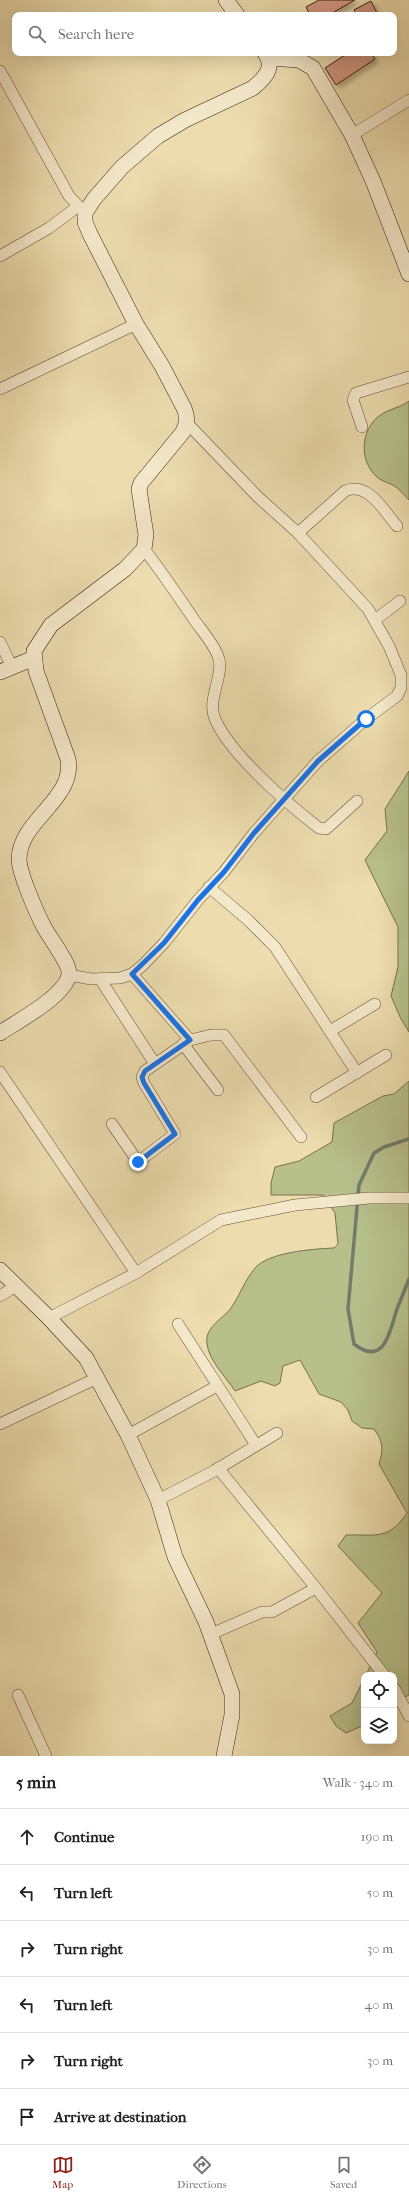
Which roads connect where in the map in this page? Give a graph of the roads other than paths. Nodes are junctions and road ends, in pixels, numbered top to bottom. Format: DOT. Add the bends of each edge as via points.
graph roads {
  1 [pos="226,0"];
  2 [pos="235,12"];
  3 [pos="267,56"];
  4 [pos="0,71"];
  5 [pos="409,100"];
  6 [pos="352,135"];
  7 [pos="81,210"];
  8 [pos="0,256"];
  9 [pos="409,274"];
  10 [pos="136,324"];
  11 [pos="409,377"];
  12 [pos="0,389"];
  13 [pos="187,423"];
  14 [pos="362,427"];
  15 [pos="397,526"];
  16 [pos="298,533"];
  17 [pos="144,549"];
  18 [pos="400,601"];
  19 [pos="375,620"];
  20 [pos="0,642"];
  21 [pos="34,658"];
  22 [pos="6,669"];
  23 [pos="283,800"];
  24 [pos="357,801"];
  25 [pos="209,887"];
  26 [pos="132,974"];
  27 [pos="69,975"];
  28 [pos="100,978"];
  29 [pos="375,1004"];
  30 [pos="330,1031"];
  31 [pos="0,1033"];
  32 [pos="187,1042"];
  33 [pos="386,1055"];
  34 [pos="155,1064"];
  35 [pos="0,1072"];
  36 [pos="357,1073"];
  37 [pos="218,1090"];
  38 [pos="316,1098"];
  39 [pos="112,1124"];
  40 [pos="301,1137"];
  41 [pos="409,1198"];
  42 [pos="0,1270"];
  43 [pos="136,1273"];
  44 [pos="16,1286"];
  45 [pos="0,1296"];
  46 [pos="49,1318"];
  47 [pos="178,1324"];
  48 [pos="97,1378"];
  49 [pos="217,1386"];
  50 [pos="0,1424"];
  51 [pos="277,1433"];
  52 [pos="128,1435"];
  53 [pos="256,1445"];
  54 [pos="218,1468"];
  55 [pos="158,1500"];
  56 [pos="316,1588"];
  57 [pos="211,1634"];
  58 [pos="382,1672"];
  59 [pos="18,1694"];
  60 [pos="397,1694"];
  61 [pos="409,1716"];
  62 [pos="46,1756"];
  63 [pos="224,1756"];
  1 -- 2 [label="main road"];
  3 -- 6 [label="main road" via="299,60 312,68"];
  3 -- 7 [label="main road" via="269,71 262,81 158,136 122,167"];
  4 -- 7 [label="street" via="50,164"];
  5 -- 6 [label="street"];
  6 -- 9 [label="main road"];
  7 -- 8 [label="street"];
  7 -- 10 [label="main road" via="90,234"];
  10 -- 12 [label="street"];
  10 -- 13 [label="main road" via="176,394 187,416"];
  11 -- 14 [label="street" via="356,393 353,400"];
  13 -- 16 [label="street" via="258,497"];
  13 -- 17 [label="main road" via="183,432 141,483 139,489 146,535"];
  15 -- 16 [label="street" via="367,492 352,488 345,491"];
  16 -- 19 [label="street" via="349,587"];
  17 -- 21 [label="main road" via="125,569 51,626 34,651"];
  17 -- 23 [label="street" via="210,640 219,658 218,679 212,701 214,716 228,740"];
  18 -- 19 [label="street"];
  19 -- 23 [label="street" via="401,675 402,682 397,696 318,761"];
  20 -- 22 [label="street"];
  21 -- 22 [label="main road"];
  21 -- 27 [label="main road" via="36,671 70,770 66,782 25,838 19,859 23,877 43,926 69,970"];
  23 -- 24 [label="street" via="323,829"];
  23 -- 25 [label="street"];
  25 -- 26 [label="street" via="164,943"];
  25 -- 30 [label="street" via="276,948"];
  26 -- 28 [label="street" via="120,978"];
  26 -- 32 [label="street"];
  27 -- 28 [label="street"];
  27 -- 31 [label="main road" via="61,988 46,1002"];
  28 -- 34 [label="street"];
  29 -- 30 [label="street"];
  30 -- 36 [label="street"];
  32 -- 34 [label="street"];
  32 -- 37 [label="street"];
  32 -- 40 [label="street" via="211,1035 224,1036"];
  33 -- 36 [label="street"];
  34 -- 39 [label="street" via="145,1071 142,1077 175,1134 138,1162"];
  35 -- 43 [label="street"];
  36 -- 38 [label="street"];
  41 -- 43 [label="street" via="369,1198 295,1205 221,1220"];
  42 -- 44 [label="main road"];
  43 -- 46 [label="street"];
  44 -- 45 [label="street"];
  44 -- 46 [label="main road"];
  46 -- 48 [label="main road" via="86,1358"];
  47 -- 49 [label="street"];
  48 -- 50 [label="street"];
  48 -- 52 [label="main road"];
  49 -- 52 [label="street"];
  49 -- 53 [label="street"];
  51 -- 53 [label="street"];
  52 -- 55 [label="main road"];
  53 -- 54 [label="street"];
  54 -- 55 [label="street"];
  54 -- 56 [label="street"];
  55 -- 57 [label="main road" via="175,1557"];
  56 -- 57 [label="street" via="272,1612 262,1612"];
  56 -- 58 [label="street"];
  57 -- 63 [label="main road" via="232,1694 232,1715"];
  59 -- 62 [label="street"];
  60 -- 61 [label="street"];
}
